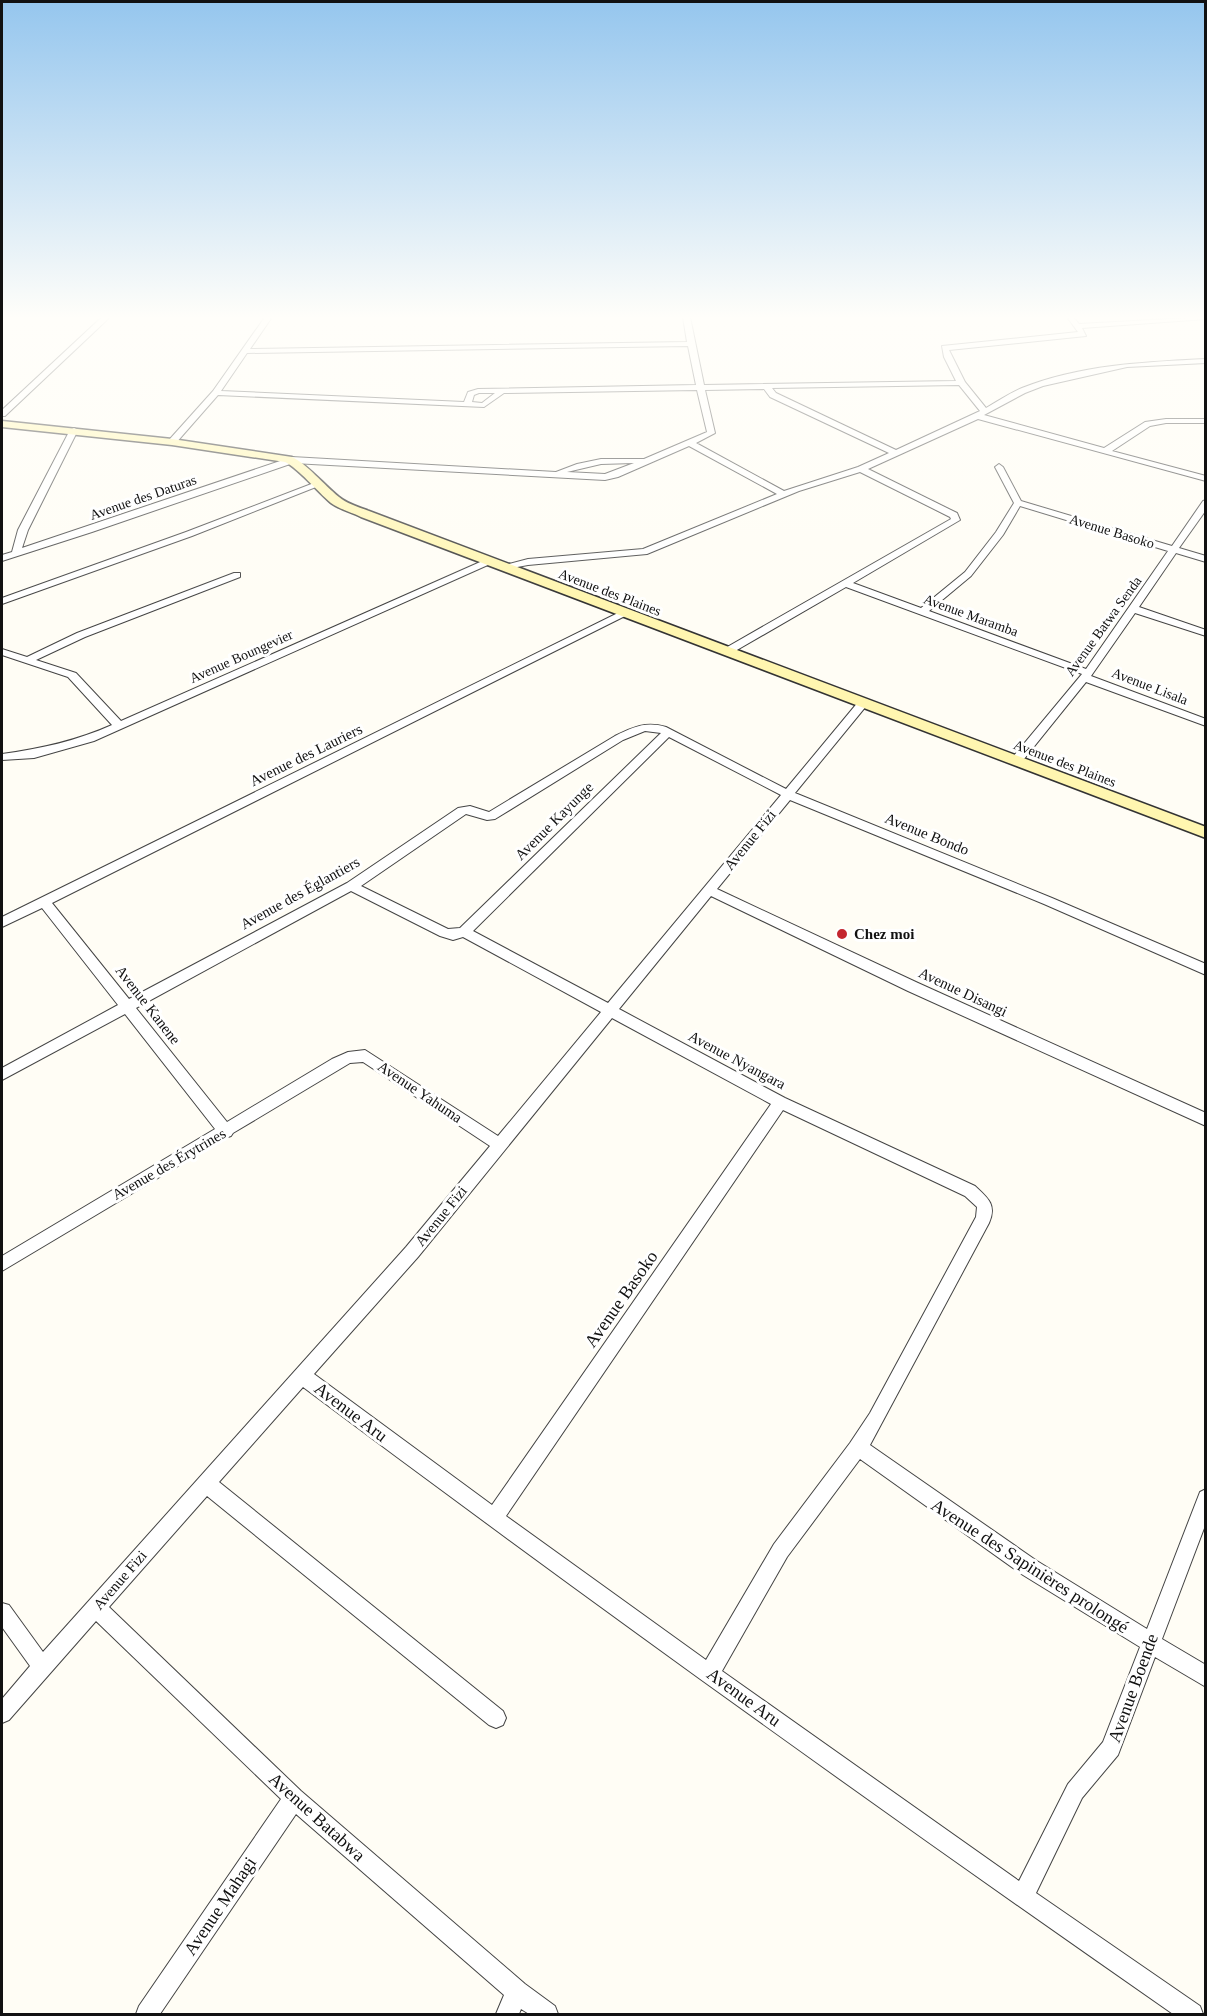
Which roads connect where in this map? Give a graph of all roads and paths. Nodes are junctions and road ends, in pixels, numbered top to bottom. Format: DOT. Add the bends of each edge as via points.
graph roads {
  1 [pos="199,411"];
  2 [pos="707,411"];
  3 [pos="807,411"];
  4 [pos="978,411"];
  5 [pos="986,411"];
  6 [pos="980,414"];
  7 [pos="1206,421"];
  8 [pos="2,424"];
  9 [pos="74,430"];
  10 [pos="171,442"];
  11 [pos="690,443"];
  12 [pos="894,452"];
  13 [pos="1104,452"];
  14 [pos="292,460"];
  15 [pos="646,462"];
  16 [pos="999,467"];
  17 [pos="861,469"];
  18 [pos="556,475"];
  19 [pos="1206,479"];
  20 [pos="317,485"];
  21 [pos="784,494"];
  22 [pos="1018,503"];
  23 [pos="1206,503"];
  24 [pos="1173,550"];
  25 [pos="16,554"];
  26 [pos="2,558"];
  27 [pos="1206,559"];
  28 [pos="487,562"];
  29 [pos="502,567"];
  30 [pos="237,575"];
  31 [pos="844,584"];
  32 [pos="2,601"];
  33 [pos="1134,609"];
  34 [pos="923,611"];
  35 [pos="624,613"];
  36 [pos="1206,633"];
  37 [pos="2,652"];
  38 [pos="726,652"];
  39 [pos="26,661"];
  40 [pos="1086,675"];
  41 [pos="863,703"];
  42 [pos="1206,723"];
  43 [pos="119,726"];
  44 [pos="639,728"];
  45 [pos="667,733"];
  46 [pos="2,757"];
  47 [pos="1016,760"];
  48 [pos="787,794"];
  49 [pos="1206,833"];
  50 [pos="351,886"];
  51 [pos="709,890"];
  52 [pos="43,900"];
  53 [pos="2,922"];
  54 [pos="464,932"];
  55 [pos="1206,970"];
  56 [pos="127,1005"];
  57 [pos="609,1010"];
  58 [pos="337,1064"];
  59 [pos="2,1074"];
  60 [pos="780,1102"];
  61 [pos="1206,1119"];
  62 [pos="226,1132"];
  63 [pos="500,1145"];
  64 [pos="2,1264"];
  65 [pos="301,1375"];
  66 [pos="859,1448"];
  67 [pos="206,1483"];
  68 [pos="1206,1498"];
  69 [pos="493,1519"];
  70 [pos="96,1608"];
  71 [pos="2,1612"];
  72 [pos="1149,1644"];
  73 [pos="42,1666"];
  74 [pos="710,1673"];
  75 [pos="1206,1677"];
  76 [pos="2,1713"];
  77 [pos="496,1718"];
  78 [pos="294,1798"];
  79 [pos="1023,1897"];
  80 [pos="517,1992"];
  81 [pos="147,2014"];
  82 [pos="507,2014"];
  83 [pos="547,2014"];
  84 [pos="1192,2014"];
  1 -- 10 [label="street"];
  2 -- 11 [label="street" via="711,433"];
  3 -- 12 [label="street"];
  4 -- 6 [label="street"];
  5 -- 6 [label="street"];
  6 -- 12 [label="street"];
  6 -- 13 [label="street"];
  7 -- 13 [label="street" via="1148,424"];
  8 -- 9 [label="street"];
  9 -- 10 [label="street"];
  9 -- 25 [label="street" via="22,530"];
  10 -- 14 [label="street"];
  11 -- 15 [label="street"];
  11 -- 21 [label="street"];
  12 -- 17 [label="street"];
  13 -- 19 [label="street"];
  14 -- 18 [label="street"];
  14 -- 20 [label="street, Avenue des Plaines"];
  14 -- 25 [label="street, Avenue des Daturas"];
  15 -- 18 [label="street" via="628,460 576,466"];
  15 -- 18 [label="street" via="611,477"];
  16 -- 22 [label="street"];
  17 -- 21 [label="street"];
  17 -- 31 [label="street" via="954,515 956,520"];
  20 -- 28 [label="street, Avenue des Plaines" via="337,502"];
  20 -- 32 [label="street"];
  21 -- 29 [label="street" via="651,550"];
  22 -- 24 [label="street, Avenue Basoko"];
  22 -- 34 [label="street" via="968,574"];
  23 -- 24 [label="street, Avenue Batwa Senda"];
  24 -- 27 [label="street, Avenue Basoko"];
  24 -- 33 [label="street, Avenue Batwa Senda"];
  25 -- 26 [label="street, Avenue des Daturas"];
  28 -- 29 [label="street, Avenue des Plaines"];
  28 -- 43 [label="street, Avenue Boungevier"];
  29 -- 35 [label="street, Avenue des Plaines"];
  30 -- 39 [label="street" via="81,635"];
  31 -- 34 [label="street, Avenue Maramba"];
  31 -- 38 [label="street"];
  33 -- 36 [label="street"];
  33 -- 40 [label="street, Avenue Batwa Senda"];
  34 -- 40 [label="street, Avenue Maramba"];
  35 -- 38 [label="street, Avenue des Plaines"];
  35 -- 52 [label="street, Avenue des Lauriers"];
  37 -- 39 [label="street"];
  38 -- 41 [label="street, Avenue des Plaines"];
  39 -- 43 [label="street" via="78,680"];
  40 -- 42 [label="street, Avenue Lisala"];
  40 -- 47 [label="street, Avenue Batwa Senda"];
  41 -- 47 [label="street, Avenue des Plaines"];
  41 -- 48 [label="street, Avenue Fizi"];
  43 -- 46 [label="street, Avenue Boungevier" via="58,749"];
  44 -- 45 [label="street, Avenue Bondo" via="656,727"];
  44 -- 50 [label="street, Avenue des Églantiers" via="491,816 471,809 462,811"];
  45 -- 48 [label="street, Avenue Bondo"];
  45 -- 54 [label="street, Avenue Kayunge"];
  47 -- 49 [label="street, Avenue des Plaines"];
  48 -- 51 [label="street, Avenue Fizi"];
  48 -- 55 [label="street, Avenue Bondo"];
  50 -- 54 [label="street" via="445,933"];
  50 -- 56 [label="street, Avenue des Églantiers"];
  51 -- 57 [label="street, Avenue Fizi"];
  51 -- 61 [label="street, Avenue Disangi" via="923,992"];
  52 -- 53 [label="street, Avenue des Lauriers"];
  52 -- 56 [label="street, Avenue Kanene"];
  54 -- 57 [label="street, Avenue Nyangara"];
  56 -- 59 [label="street, Avenue des Églantiers"];
  56 -- 62 [label="street, Avenue Kanene"];
  57 -- 60 [label="street, Avenue Nyangara"];
  57 -- 63 [label="street, Avenue Fizi"];
  58 -- 62 [label="street, Avenue des Érytrines"];
  58 -- 63 [label="street, Avenue Yahuma" via="365,1056"];
  60 -- 66 [label="street, Avenue Nyangara" via="970,1191 985,1205 984,1218"];
  60 -- 69 [label="street, Avenue Basoko"];
  62 -- 64 [label="street, Avenue des Érytrines"];
  63 -- 65 [label="street, Avenue Fizi" via="412,1252"];
  65 -- 67 [label="street, Avenue Fizi"];
  65 -- 69 [label="street, Avenue Aru"];
  66 -- 72 [label="street, Avenue des Sapinières prolongé" via="1030,1568"];
  66 -- 74 [label="street" via="791,1536"];
  67 -- 70 [label="street, Avenue Fizi"];
  67 -- 77 [label="street"];
  68 -- 72 [label="street, Avenue Boende"];
  69 -- 74 [label="street, Avenue Aru"];
  70 -- 73 [label="street, Avenue Fizi"];
  70 -- 78 [label="street, Avenue Batabwa"];
  71 -- 73 [label="street"];
  72 -- 75 [label="street, Avenue des Sapinières prolongé"];
  72 -- 79 [label="street, Avenue Boende" via="1106,1758 1075,1790"];
  73 -- 76 [label="street, Avenue Fizi"];
  74 -- 79 [label="street, Avenue Aru"];
  78 -- 80 [label="street, Avenue Batabwa"];
  78 -- 81 [label="street, Avenue Mahagi"];
  79 -- 84 [label="street, Avenue Aru"];
  80 -- 82 [label="street"];
  80 -- 83 [label="street, Avenue Batabwa"];
}
